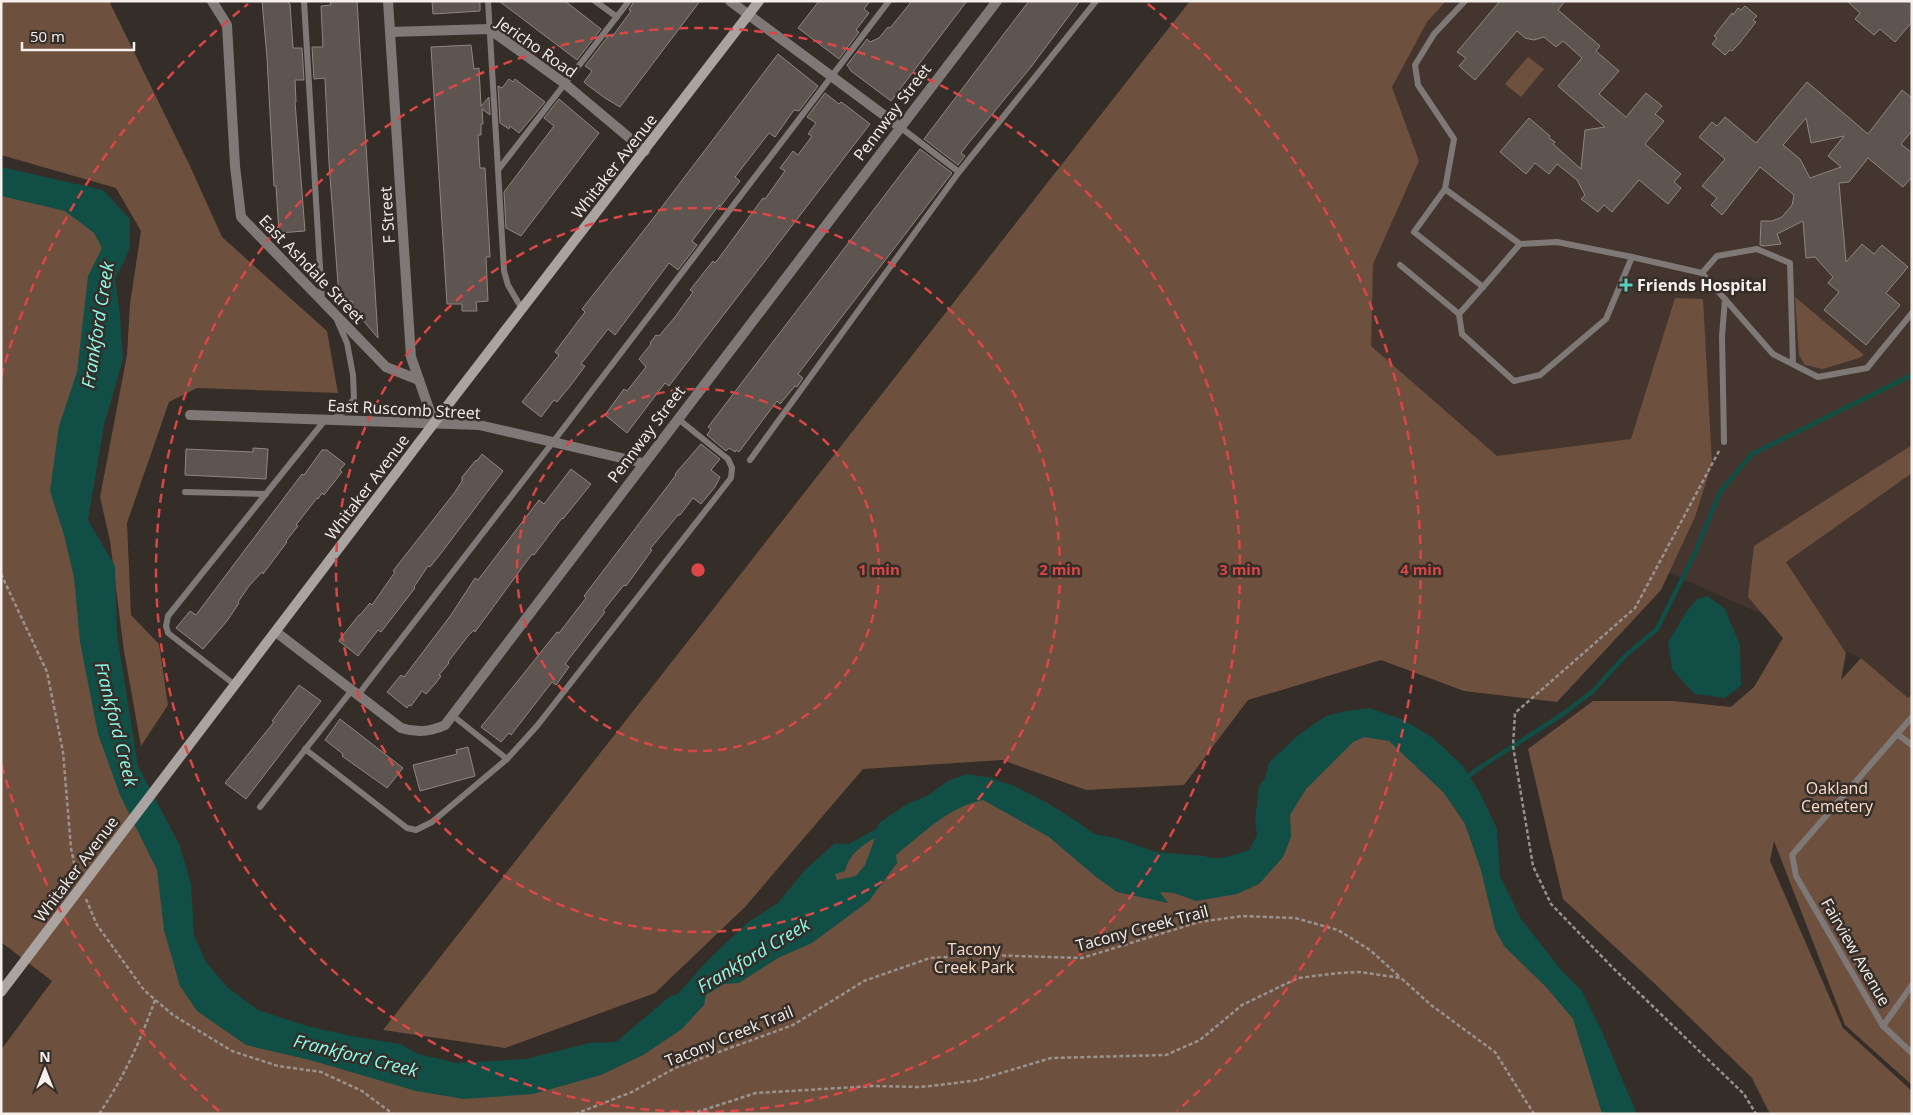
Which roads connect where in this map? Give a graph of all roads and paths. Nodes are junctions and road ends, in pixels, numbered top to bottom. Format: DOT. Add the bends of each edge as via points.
graph roads {
  1 [pos="212,1"];
  2 [pos="304,1"];
  3 [pos="388,1"];
  4 [pos="488,1"];
  5 [pos="595,1"];
  6 [pos="629,1"];
  7 [pos="730,1"];
  8 [pos="759,1"];
  9 [pos="889,1"];
  10 [pos="997,1"];
  11 [pos="1096,1"];
  12 [pos="1465,1"];
  13 [pos="748,16"];
  14 [pos="616,17"];
  15 [pos="489,28"];
  16 [pos="390,32"];
  17 [pos="831,77"];
  18 [pos="564,83"];
  19 [pos="900,127"];
  20 [pos="645,151"];
  21 [pos="498,170"];
  22 [pos="959,172"];
  23 [pos="1445,189"];
  24 [pos="1520,244"];
  25 [pos="1632,257"];
  26 [pos="1400,265"];
  27 [pos="1702,273"];
  28 [pos="1483,287"];
  29 [pos="1725,299"];
  30 [pos="322,302"];
  31 [pos="522,310"];
  32 [pos="1912,313"];
  33 [pos="335,314"];
  34 [pos="1459,314"];
  35 [pos="1793,364"];
  36 [pos="419,380"];
  37 [pos="190,415"];
  38 [pos="678,418"];
  39 [pos="328,420"];
  40 [pos="434,423"];
  41 [pos="553,442"];
  42 [pos="1724,442"];
  43 [pos="750,460"];
  44 [pos="643,463"];
  45 [pos="185,492"];
  46 [pos="266,494"];
  47 [pos="1,574"];
  48 [pos="276,632"];
  49 [pos="235,685"];
  50 [pos="355,693"];
  51 [pos="452,715"];
  52 [pos="1912,717"];
  53 [pos="1897,734"];
  54 [pos="1912,745"];
  55 [pos="305,749"];
  56 [pos="507,759"];
  57 [pos="260,807"];
  58 [pos="76,878"];
  59 [pos="83,894"];
  60 [pos="1401,978"];
  61 [pos="1912,985"];
  62 [pos="1,992"];
  63 [pos="155,1000"];
  64 [pos="1883,1026"];
  65 [pos="1912,1053"];
  66 [pos="99,1114"];
  67 [pos="393,1114"];
  68 [pos="575,1114"];
  69 [pos="691,1114"];
  70 [pos="1534,1114"];
  71 [pos="1756,1114"];
  1 -- 30 [label="street, East Ashdale Street" via="227,25 241,217"];
  2 -- 30 [label="lane"];
  3 -- 16 [label="street, F Street"];
  4 -- 15 [label="lane"];
  5 -- 14 [label="lane"];
  6 -- 14 [label="lane"];
  7 -- 13 [label="street"];
  8 -- 13 [label="main road, Whitaker Avenue"];
  9 -- 17 [label="lane"];
  10 -- 19 [label="street, Pennway Street"];
  11 -- 22 [label="lane"];
  12 -- 23 [label="lane" via="1434,34 1415,65 1418,85 1454,139"];
  13 -- 17 [label="street"];
  13 -- 20 [label="main road, Whitaker Avenue"];
  14 -- 18 [label="lane"];
  15 -- 16 [label="street, Jericho Road"];
  15 -- 18 [label="street, Jericho Road"];
  15 -- 21 [label="lane"];
  16 -- 36 [label="street, F Street" via="411,357"];
  17 -- 19 [label="street"];
  17 -- 41 [label="lane"];
  18 -- 20 [label="street, Jericho Road"];
  18 -- 21 [label="lane"];
  19 -- 22 [label="lane"];
  19 -- 38 [label="street, Pennway Street"];
  20 -- 31 [label="main road, Whitaker Avenue"];
  21 -- 31 [label="lane" via="504,271"];
  22 -- 43 [label="lane"];
  23 -- 24 [label="lane"];
  23 -- 28 [label="lane" via="1414,232"];
  24 -- 25 [label="lane" via="1557,242"];
  24 -- 28 [label="lane"];
  25 -- 27 [label="lane"];
  25 -- 34 [label="lane" via="1606,319 1540,375 1514,382 1462,334"];
  26 -- 34 [label="lane"];
  27 -- 29 [label="lane"];
  27 -- 35 [label="lane" via="1718,256 1757,249 1790,263"];
  28 -- 34 [label="lane"];
  29 -- 35 [label="lane" via="1773,354"];
  29 -- 42 [label="lane" via="1722,336"];
  30 -- 33 [label="street, East Ashdale Street"];
  31 -- 40 [label="main road, Whitaker Avenue"];
  32 -- 35 [label="lane" via="1867,368 1818,377"];
  33 -- 36 [label="street, East Ashdale Street" via="386,367"];
  33 -- 39 [label="lane" via="348,343 354,375 354,399 343,412"];
  36 -- 40 [label="street, F Street"];
  37 -- 39 [label="street, East Ruscomb Street"];
  38 -- 44 [label="street, Pennway Street"];
  38 -- 56 [label="lane" via="728,459 732,468 730,478 538,726"];
  39 -- 40 [label="street, East Ruscomb Street"];
  39 -- 46 [label="lane"];
  40 -- 41 [label="street, East Ruscomb Street" via="479,425"];
  40 -- 48 [label="main road, Whitaker Avenue"];
  41 -- 44 [label="street, East Ruscomb Street"];
  41 -- 50 [label="lane"];
  42 -- 71 [label="path" via="1635,608 1515,713 1513,746 1533,866 1551,904 1744,1094"];
  44 -- 51 [label="street, Pennway Street"];
  45 -- 46 [label="lane"];
  46 -- 49 [label="lane" via="168,616 166,626 168,633"];
  47 -- 58 [label="path" via="47,672 63,752"];
  48 -- 49 [label="main road, Whitaker Avenue"];
  48 -- 50 [label="street, Pennway Street"];
  49 -- 62 [label="main road, Whitaker Avenue"];
  50 -- 51 [label="street, Pennway Street" via="412,732 425,732 445,725"];
  50 -- 55 [label="lane"];
  51 -- 56 [label="lane"];
  52 -- 53 [label="lane"];
  53 -- 54 [label="lane"];
  53 -- 64 [label="lane, Fairview Avenue" via="1792,855 1796,876"];
  55 -- 56 [label="lane" via="408,828 416,830 432,822"];
  55 -- 57 [label="lane"];
  59 -- 63 [label="path" via="97,925 144,990"];
  60 -- 68 [label="path, Tacony Creek Trail" via="1370,950 1338,930 1296,918 1243,916 1199,922 1082,958 930,958 864,981 793,1025 675,1068 632,1092"];
  60 -- 69 [label="path" via="1360,972 1298,978 1242,1005 1200,1040 1166,1055 1052,1058 978,1080 938,1085 756,1093"];
  60 -- 70 [label="path, Tacony Creek Trail" via="1431,1005 1495,1052"];
  61 -- 64 [label="lane"];
  63 -- 66 [label="path" via="122,1079"];
  63 -- 67 [label="path" via="173,1015 232,1051 278,1066 322,1072 362,1091"];
  64 -- 65 [label="lane, Fairview Avenue"];
}
